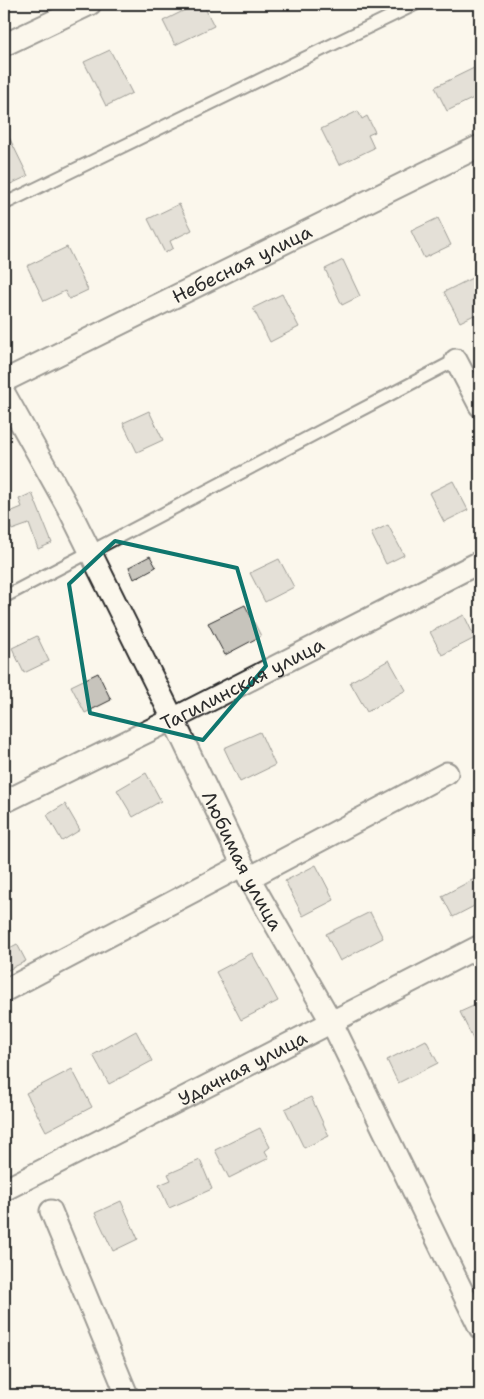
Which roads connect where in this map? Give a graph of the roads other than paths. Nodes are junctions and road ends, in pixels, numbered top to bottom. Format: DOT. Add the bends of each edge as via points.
graph roads {
  1 [pos="90,4"];
  2 [pos="416,4"];
  3 [pos="4,46"];
  4 [pos="480,146"];
  5 [pos="4,204"];
  6 [pos="456,360"];
  7 [pos="4,381"];
  8 [pos="4,392"];
  9 [pos="480,406"];
  10 [pos="90,552"];
  11 [pos="480,562"];
  12 [pos="4,597"];
  13 [pos="173,719"];
  14 [pos="447,774"];
  15 [pos="4,802"];
  16 [pos="246,871"];
  17 [pos="480,946"];
  18 [pos="4,991"];
  19 [pos="332,1023"];
  20 [pos="4,1190"];
  21 [pos="51,1211"];
  22 [pos="480,1328"];
  23 [pos="127,1395"];
  1 -- 3 [label="street"];
  2 -- 5 [label="lane"];
  4 -- 7 [label="street, Небесная улица"];
  6 -- 9 [label="street"];
  6 -- 10 [label="lane"];
  8 -- 10 [label="street, Любимая улица"];
  10 -- 12 [label="lane"];
  10 -- 13 [label="street, Любимая улица"];
  11 -- 13 [label="street, Тагилинская улица"];
  13 -- 15 [label="street, Тагилинская улица"];
  13 -- 16 [label="street, Любимая улица"];
  14 -- 16 [label="street"];
  16 -- 18 [label="street"];
  16 -- 19 [label="street, Любимая улица"];
  17 -- 19 [label="street, Удачная улица"];
  19 -- 20 [label="street, Удачная улица"];
  19 -- 22 [label="street, Любимая улица"];
  21 -- 23 [label="street"];
}
